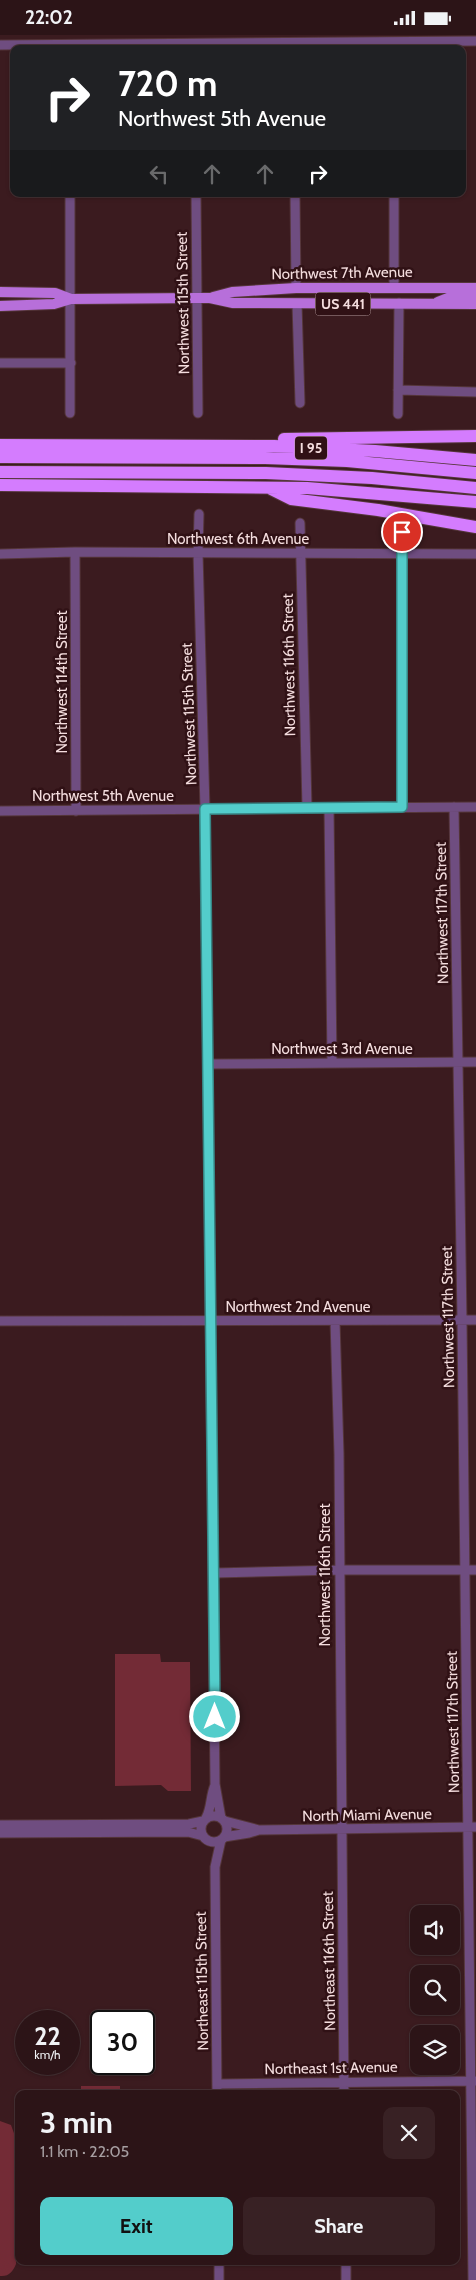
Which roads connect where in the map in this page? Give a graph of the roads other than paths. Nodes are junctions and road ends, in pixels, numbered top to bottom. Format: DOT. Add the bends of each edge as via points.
graph roads {
  1 [pos="393,41"];
  2 [pos="476,41"];
  3 [pos="195,42"];
  4 [pos="294,42"];
  5 [pos="68,43"];
  6 [pos="0,45"];
  7 [pos="70,197"];
  8 [pos="196,197"];
  9 [pos="295,197"];
  10 [pos="394,197"];
  11 [pos="394,287"];
  12 [pos="476,287"];
  13 [pos="296,288"];
  14 [pos="0,292"];
  15 [pos="476,296"];
  16 [pos="197,298"];
  17 [pos="210,298"];
  18 [pos="71,299"];
  19 [pos="399,303"];
  20 [pos="297,304"];
  21 [pos="433,304"];
  22 [pos="476,304"];
  23 [pos="0,306"];
  24 [pos="0,363"];
  25 [pos="71,363"];
  26 [pos="398,390"];
  27 [pos="476,392"];
  28 [pos="300,403"];
  29 [pos="70,413"];
  30 [pos="198,413"];
  31 [pos="398,414"];
  32 [pos="476,436"];
  33 [pos="0,445"];
  34 [pos="146,445"];
  35 [pos="0,457"];
  36 [pos="476,460"];
  37 [pos="0,472"];
  38 [pos="476,473"];
  39 [pos="0,485"];
  40 [pos="266,487"];
  41 [pos="476,488"];
  42 [pos="476,502"];
  43 [pos="200,514"];
  44 [pos="300,523"];
  45 [pos="476,527"];
  46 [pos="402,532"];
  47 [pos="75,552"];
  48 [pos="198,553"];
  49 [pos="300,553"];
  50 [pos="0,554"];
  51 [pos="402,554"];
  52 [pos="476,554"];
  53 [pos="306,807"];
  54 [pos="402,807"];
  55 [pos="454,807"];
  56 [pos="476,807"];
  57 [pos="329,808"];
  58 [pos="205,809"];
  59 [pos="0,811"];
  60 [pos="76,811"];
  61 [pos="459,1062"];
  62 [pos="476,1062"];
  63 [pos="332,1063"];
  64 [pos="208,1064"];
  65 [pos="462,1320"];
  66 [pos="476,1320"];
  67 [pos="0,1321"];
  68 [pos="210,1321"];
  69 [pos="335,1321"];
  70 [pos="338,1570"];
  71 [pos="464,1570"];
  72 [pos="476,1570"];
  73 [pos="214,1573"];
  74 [pos="215,1784"];
  75 [pos="204,1819"];
  76 [pos="223,1819"];
  77 [pos="0,1825"];
  78 [pos="472,1827"];
  79 [pos="342,1828"];
  80 [pos="60,1829"];
  81 [pos="259,1830"];
  82 [pos="0,1833"];
  83 [pos="205,1838"];
  84 [pos="223,1838"];
  85 [pos="215,1867"];
  86 [pos="473,2081"];
  87 [pos="344,2082"];
  88 [pos="217,2084"];
  89 [pos="217,2090"];
  90 [pos="344,2090"];
  91 [pos="219,2265"];
  92 [pos="346,2265"];
  93 [pos="219,2280"];
  94 [pos="346,2280"];
  95 [pos="473,2280"];
  1 -- 2 [label="street"];
  1 -- 4 [label="street"];
  3 -- 4 [label="street"];
  3 -- 5 [label="street"];
  5 -- 6 [label="street"];
  7 -- 18 [label="street"];
  8 -- 16 [label="street, Northwest 115th Street"];
  9 -- 13 [label="street"];
  10 -- 11 [label="street"];
  11 -- 12 [label="main road, Northwest 7th Avenue / US 441"];
  11 -- 13 [label="main road, Northwest 7th Avenue / US 441"];
  13 -- 17 [label="main road, Northwest 7th Avenue / US 441" via="232,292"];
  14 -- 18 [label="main road, Northwest 7th Avenue / US 441" via="55,293"];
  15 -- 21 [label="main road" via="453,296"];
  16 -- 17 [label="main road, Northwest 7th Avenue / US 441"];
  16 -- 18 [label="main road, Northwest 7th Avenue / US 441"];
  16 -- 30 [label="street, Northwest 115th Street"];
  17 -- 20 [label="main road, Northwest 7th Avenue / US 441" via="233,303"];
  18 -- 23 [label="main road, Northwest 7th Avenue / US 441" via="54,304"];
  18 -- 25 [label="street"];
  19 -- 20 [label="main road, Northwest 7th Avenue / US 441"];
  19 -- 21 [label="main road, Northwest 7th Avenue / US 441"];
  19 -- 26 [label="street"];
  20 -- 28 [label="street"];
  21 -- 22 [label="main road, Northwest 7th Avenue / US 441"];
  24 -- 25 [label="street"];
  25 -- 29 [label="street"];
  26 -- 27 [label="street"];
  26 -- 31 [label="street"];
  32 -- 34 [label="highway"];
  33 -- 34 [label="highway, I 95"];
  34 -- 36 [label="highway, I 95" via="375,451"];
  35 -- 38 [label="highway" via="265,458 347,461"];
  37 -- 41 [label="highway" via="266,473 372,478"];
  39 -- 40 [label="highway"];
  40 -- 42 [label="highway"];
  40 -- 45 [label="highway" via="291,499"];
  43 -- 48 [label="street, Northwest 115th Street"];
  44 -- 49 [label="street, Northwest 116th Street"];
  46 -- 51 [label="street"];
  47 -- 48 [label="street, Northwest 6th Avenue"];
  47 -- 50 [label="street, Northwest 6th Avenue"];
  47 -- 60 [label="street, Northwest 114th Street"];
  48 -- 49 [label="street, Northwest 6th Avenue"];
  48 -- 58 [label="street, Northwest 115th Street"];
  49 -- 51 [label="street, Northwest 6th Avenue"];
  49 -- 53 [label="street, Northwest 116th Street"];
  51 -- 52 [label="street, Northwest 6th Avenue"];
  51 -- 54 [label="street"];
  53 -- 57 [label="street, Northwest 5th Avenue"];
  53 -- 58 [label="street, Northwest 5th Avenue"];
  54 -- 55 [label="street, Northwest 5th Avenue"];
  54 -- 57 [label="street, Northwest 5th Avenue"];
  55 -- 56 [label="street, Northwest 5th Avenue"];
  55 -- 61 [label="street, Northwest 117th Street"];
  57 -- 63 [label="street"];
  58 -- 60 [label="street, Northwest 5th Avenue"];
  58 -- 64 [label="street, Northwest 115th Street"];
  59 -- 60 [label="street, Northwest 5th Avenue"];
  61 -- 62 [label="street, Northwest 3rd Avenue"];
  61 -- 63 [label="street, Northwest 3rd Avenue"];
  61 -- 65 [label="street, Northwest 117th Street"];
  63 -- 64 [label="street, Northwest 3rd Avenue"];
  64 -- 68 [label="street, Northwest 115th Street"];
  65 -- 66 [label="street, Northwest 2nd Avenue"];
  65 -- 69 [label="street, Northwest 2nd Avenue"];
  65 -- 71 [label="street, Northwest 117th Street"];
  67 -- 68 [label="street, Northwest 2nd Avenue"];
  68 -- 69 [label="street, Northwest 2nd Avenue"];
  68 -- 73 [label="street, Northwest 115th Street"];
  69 -- 70 [label="street, Northwest 116th Street"];
  70 -- 71 [label="street"];
  70 -- 73 [label="street"];
  70 -- 79 [label="street, Northwest 116th Street"];
  71 -- 72 [label="street"];
  71 -- 78 [label="street, Northwest 117th Street"];
  73 -- 74 [label="street, Northwest 115th Street"];
  74 -- 75 [label="street"];
  74 -- 76 [label="street"];
  75 -- 76 [label="street" via="212,1815"];
  75 -- 80 [label="street" via="189,1824"];
  75 -- 83 [label="street" via="201,1830"];
  76 -- 81 [label="street, North Miami Avenue"];
  76 -- 84 [label="street" via="227,1827"];
  77 -- 80 [label="street"];
  78 -- 79 [label="street, North Miami Avenue"];
  78 -- 86 [label="street, Northwest 117th Street"];
  79 -- 81 [label="street, North Miami Avenue"];
  79 -- 87 [label="street, Northeast 116th Street"];
  80 -- 82 [label="street"];
  80 -- 83 [label="street" via="182,1832"];
  81 -- 84 [label="street, North Miami Avenue"];
  83 -- 84 [label="street" via="214,1842"];
  83 -- 85 [label="street, Northeast 115th Street"];
  84 -- 85 [label="street, Northeast 115th Street"];
  85 -- 88 [label="street, Northeast 115th Street"];
  86 -- 87 [label="street, Northeast 1st Avenue"];
  86 -- 95 [label="street, Northwest 117th Street"];
  87 -- 88 [label="street, Northeast 1st Avenue"];
  87 -- 90 [label="street, Northeast 116th Street"];
  88 -- 89 [label="street, Northeast 115th Street"];
  91 -- 93 [label="street"];
  92 -- 94 [label="street"];
}
